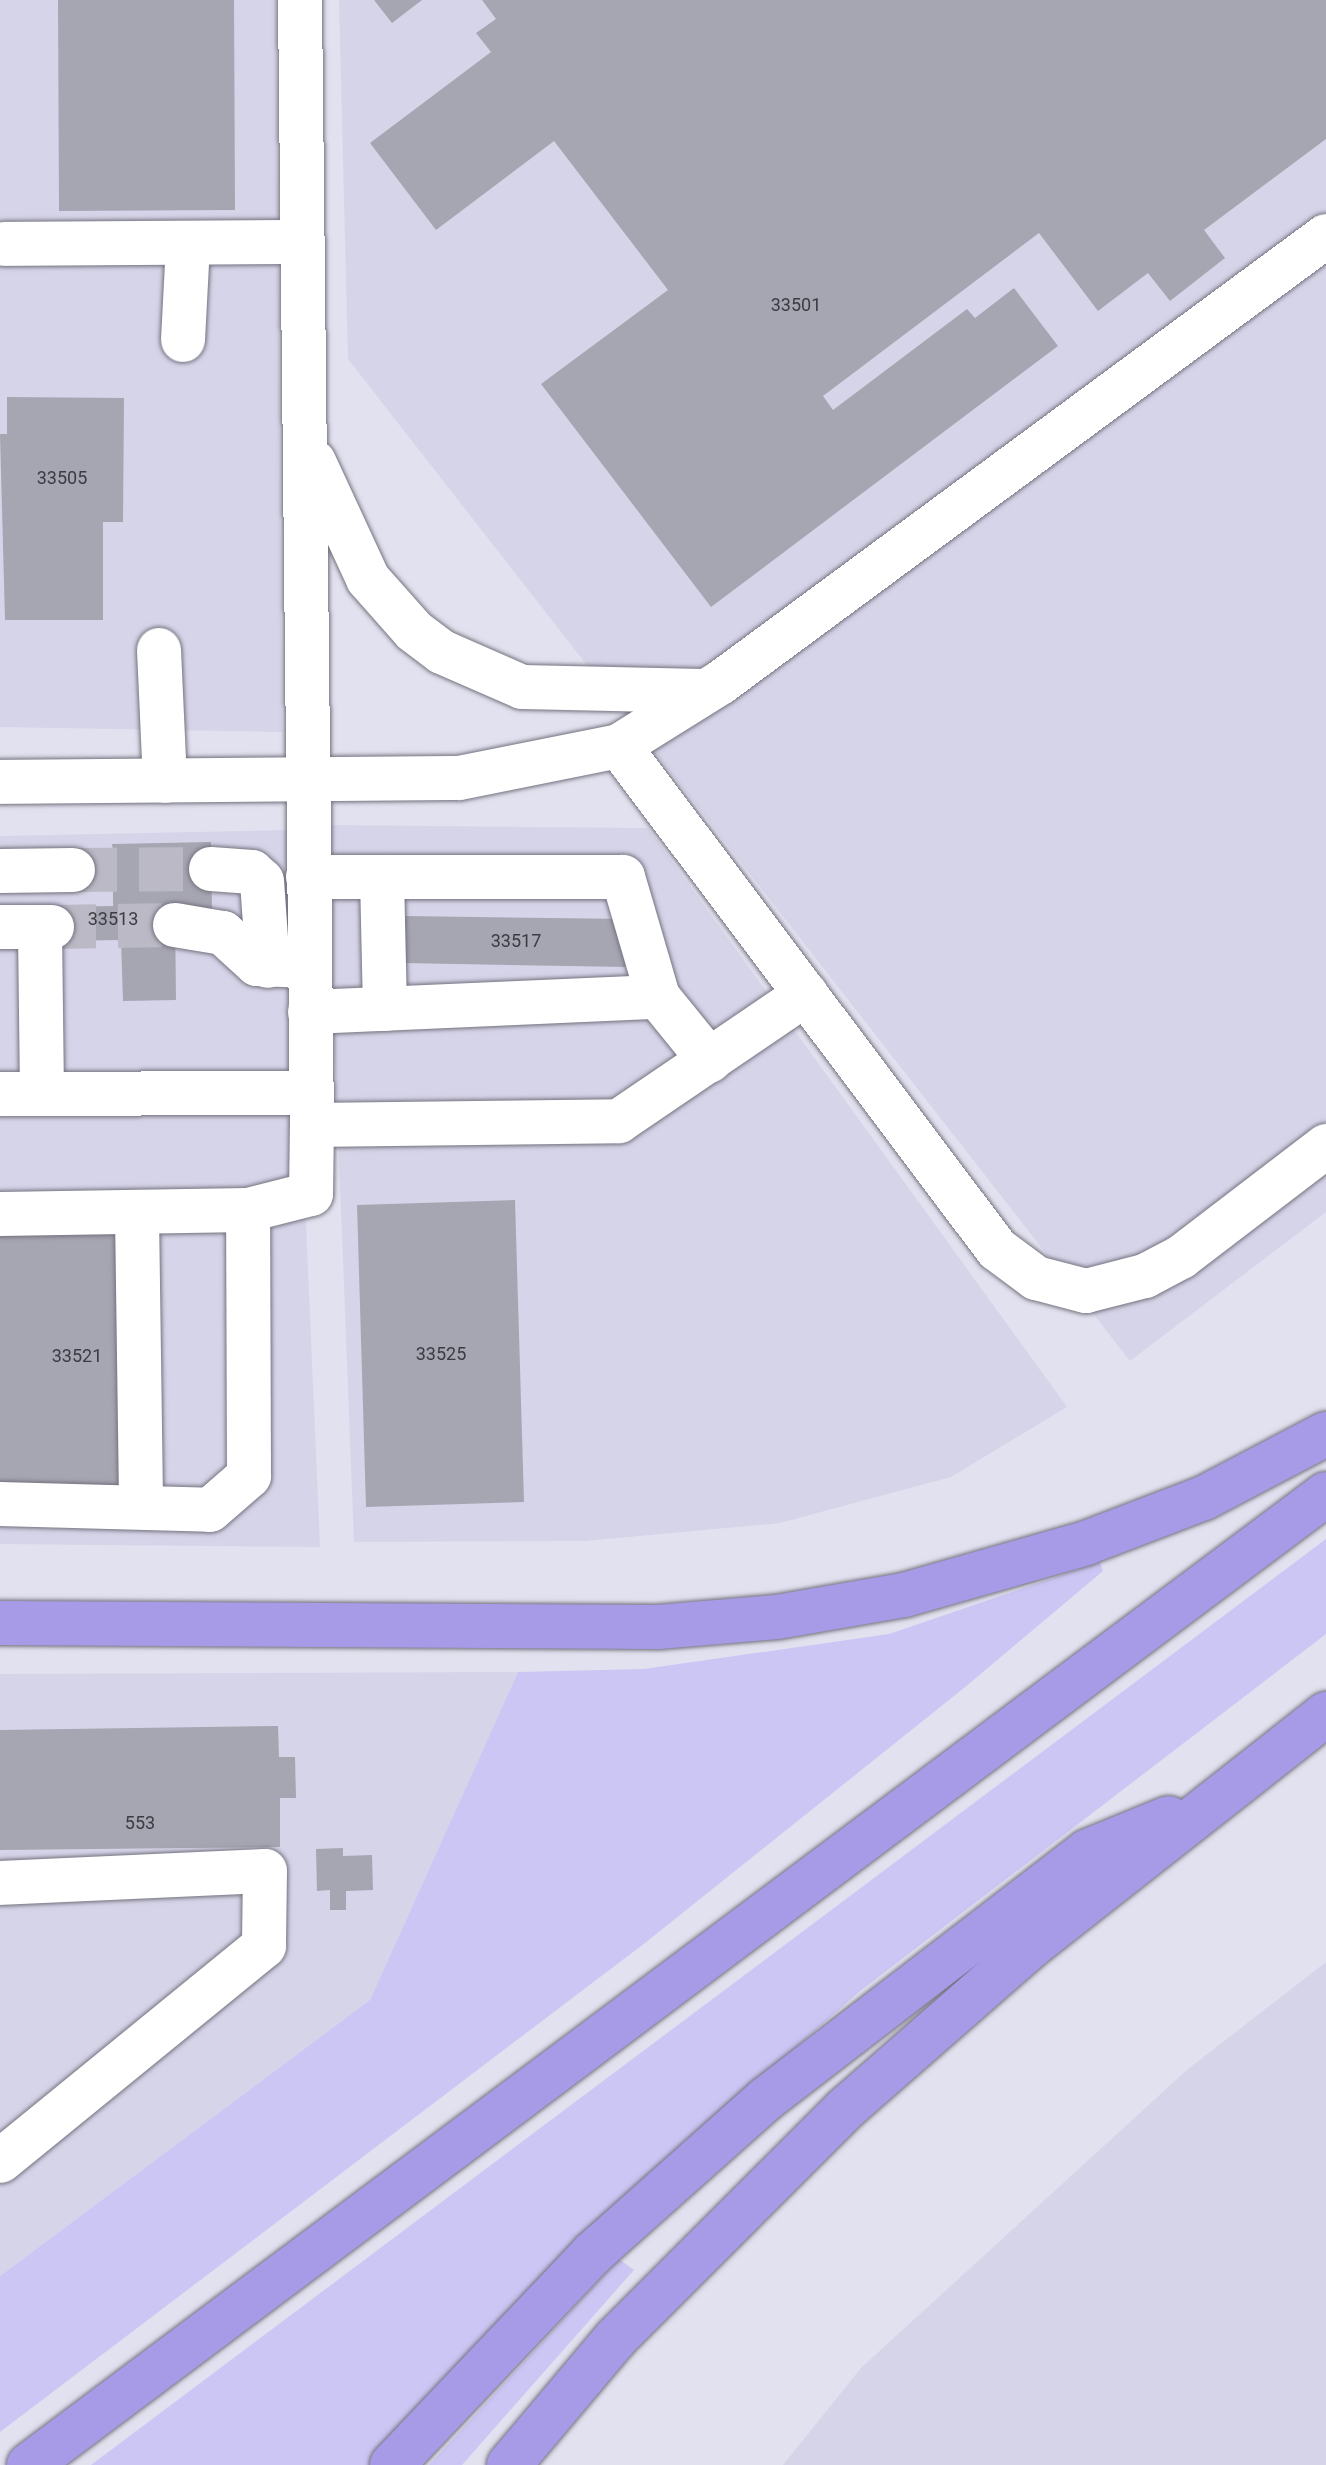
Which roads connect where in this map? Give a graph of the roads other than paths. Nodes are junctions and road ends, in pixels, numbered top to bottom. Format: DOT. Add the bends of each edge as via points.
graph roads {
  1 [pos="300,0"];
  2 [pos="1326,236"];
  3 [pos="302,242"];
  4 [pos="188,243"];
  5 [pos="4,244"];
  6 [pos="183,340"];
  7 [pos="304,433"];
  8 [pos="159,650"];
  9 [pos="706,691"];
  10 [pos="619,746"];
  11 [pos="307,779"];
  12 [pos="165,781"];
  13 [pos="0,782"];
  14 [pos="211,869"];
  15 [pos="73,870"];
  16 [pos="0,871"];
  17 [pos="308,877"];
  18 [pos="382,877"];
  19 [pos="175,925"];
  20 [pos="31,927"];
  21 [pos="268,966"];
  22 [pos="310,966"];
  23 [pos="806,994"];
  24 [pos="658,997"];
  25 [pos="385,1009"];
  26 [pos="310,1012"];
  27 [pos="710,1061"];
  28 [pos="21,1094"];
  29 [pos="312,1109"];
  30 [pos="1326,1146"];
  31 [pos="248,1210"];
  32 [pos="137,1213"];
  33 [pos="0,1214"];
  34 [pos="1326,1434"];
  35 [pos="1326,1494"];
  36 [pos="0,1504"];
  37 [pos="141,1507"];
  38 [pos="0,1623"];
  39 [pos="1326,1714"];
  40 [pos="1217,1798"];
  41 [pos="0,1883"];
  42 [pos="0,2161"];
  43 [pos="29,2465"];
  44 [pos="392,2465"];
  45 [pos="509,2465"];
  1 -- 3 [label="lane"];
  2 -- 9 [label="lane"];
  3 -- 4 [label="lane"];
  3 -- 7 [label="lane"];
  4 -- 5 [label="lane"];
  4 -- 6 [label="lane"];
  7 -- 9 [label="lane" via="328,503 368,579 414,631 442,652 522,687"];
  7 -- 11 [label="lane"];
  8 -- 12 [label="lane"];
  9 -- 10 [label="lane"];
  10 -- 11 [label="lane" via="459,778"];
  10 -- 23 [label="lane"];
  11 -- 12 [label="lane"];
  11 -- 17 [label="lane"];
  12 -- 13 [label="lane"];
  14 -- 21 [label="lane" via="252,872 262,881"];
  15 -- 16 [label="lane"];
  17 -- 18 [label="lane"];
  17 -- 22 [label="lane"];
  18 -- 24 [label="lane" via="623,877"];
  18 -- 25 [label="lane"];
  19 -- 21 [label="lane" via="223,933 249,959"];
  20 -- 28 [label="lane"];
  21 -- 22 [label="lane"];
  22 -- 26 [label="lane"];
  23 -- 27 [label="lane"];
  23 -- 30 [label="lane" via="997,1249 1062,1288 1110,1287 1154,1271"];
  24 -- 25 [label="lane"];
  24 -- 27 [label="lane"];
  25 -- 26 [label="lane"];
  26 -- 29 [label="lane"];
  27 -- 29 [label="lane" via="619,1121"];
  28 -- 29 [label="lane"];
  29 -- 31 [label="lane" via="311,1194"];
  31 -- 32 [label="lane"];
  31 -- 37 [label="lane" via="249,1476 210,1510"];
  32 -- 33 [label="lane"];
  32 -- 37 [label="lane"];
  34 -- 38 [label="highway" via="1204,1498 1086,1543 904,1595 777,1617 658,1627"];
  35 -- 43 [label="highway"];
  36 -- 37 [label="lane"];
  39 -- 40 [label="highway"];
  40 -- 44 [label="highway" via="1088,1851 777,2090 592,2254"];
  40 -- 45 [label="highway" via="1030,1947 845,2109 625,2329"];
  41 -- 42 [label="lane" via="265,1871 264,1946"];
}
